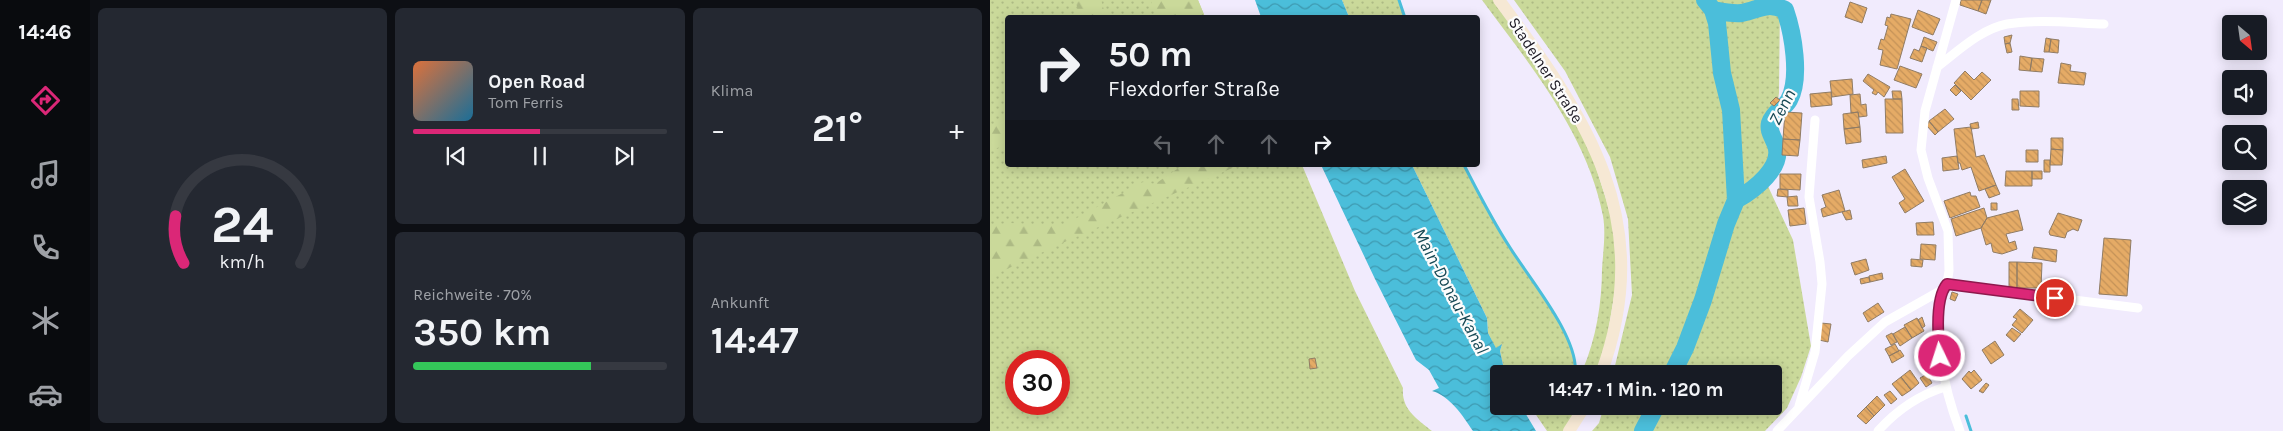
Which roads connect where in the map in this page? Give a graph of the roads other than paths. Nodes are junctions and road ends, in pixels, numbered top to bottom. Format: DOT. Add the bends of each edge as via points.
graph roads {
  1 [pos="1499,0"];
  2 [pos="1956,0"];
  3 [pos="2104,24"];
  4 [pos="1937,67"];
  5 [pos="1815,120"];
  6 [pos="1947,284"];
  7 [pos="1940,291"];
  8 [pos="2138,308"];
  9 [pos="1604,365"];
  10 [pos="1945,386"];
  11 [pos="1798,408"];
  12 [pos="1579,415"];
  13 [pos="1569,431"];
  14 [pos="1777,431"];
  15 [pos="1878,431"];
  16 [pos="1960,431"];
  1 -- 9 [label="main road, Stadelner Straße" via="1569,99 1608,182 1618,223 1622,272 1619,308"];
  2 -- 4 [label="street"];
  3 -- 4 [label="street" via="2005,24 1977,37"];
  4 -- 6 [label="street" via="1925,111 1921,150 1948,231"];
  5 -- 11 [label="street" via="1809,197 1822,284 1815,352"];
  6 -- 7 [label="street"];
  6 -- 8 [label="street"];
  7 -- 10 [label="street" via="1938,340"];
  7 -- 11 [label="street" via="1885,322"];
  10 -- 15 [label="street" via="1918,398"];
  10 -- 16 [label="street"];
  11 -- 14 [label="street"];
  12 -- 13 [label="main road"];
}
